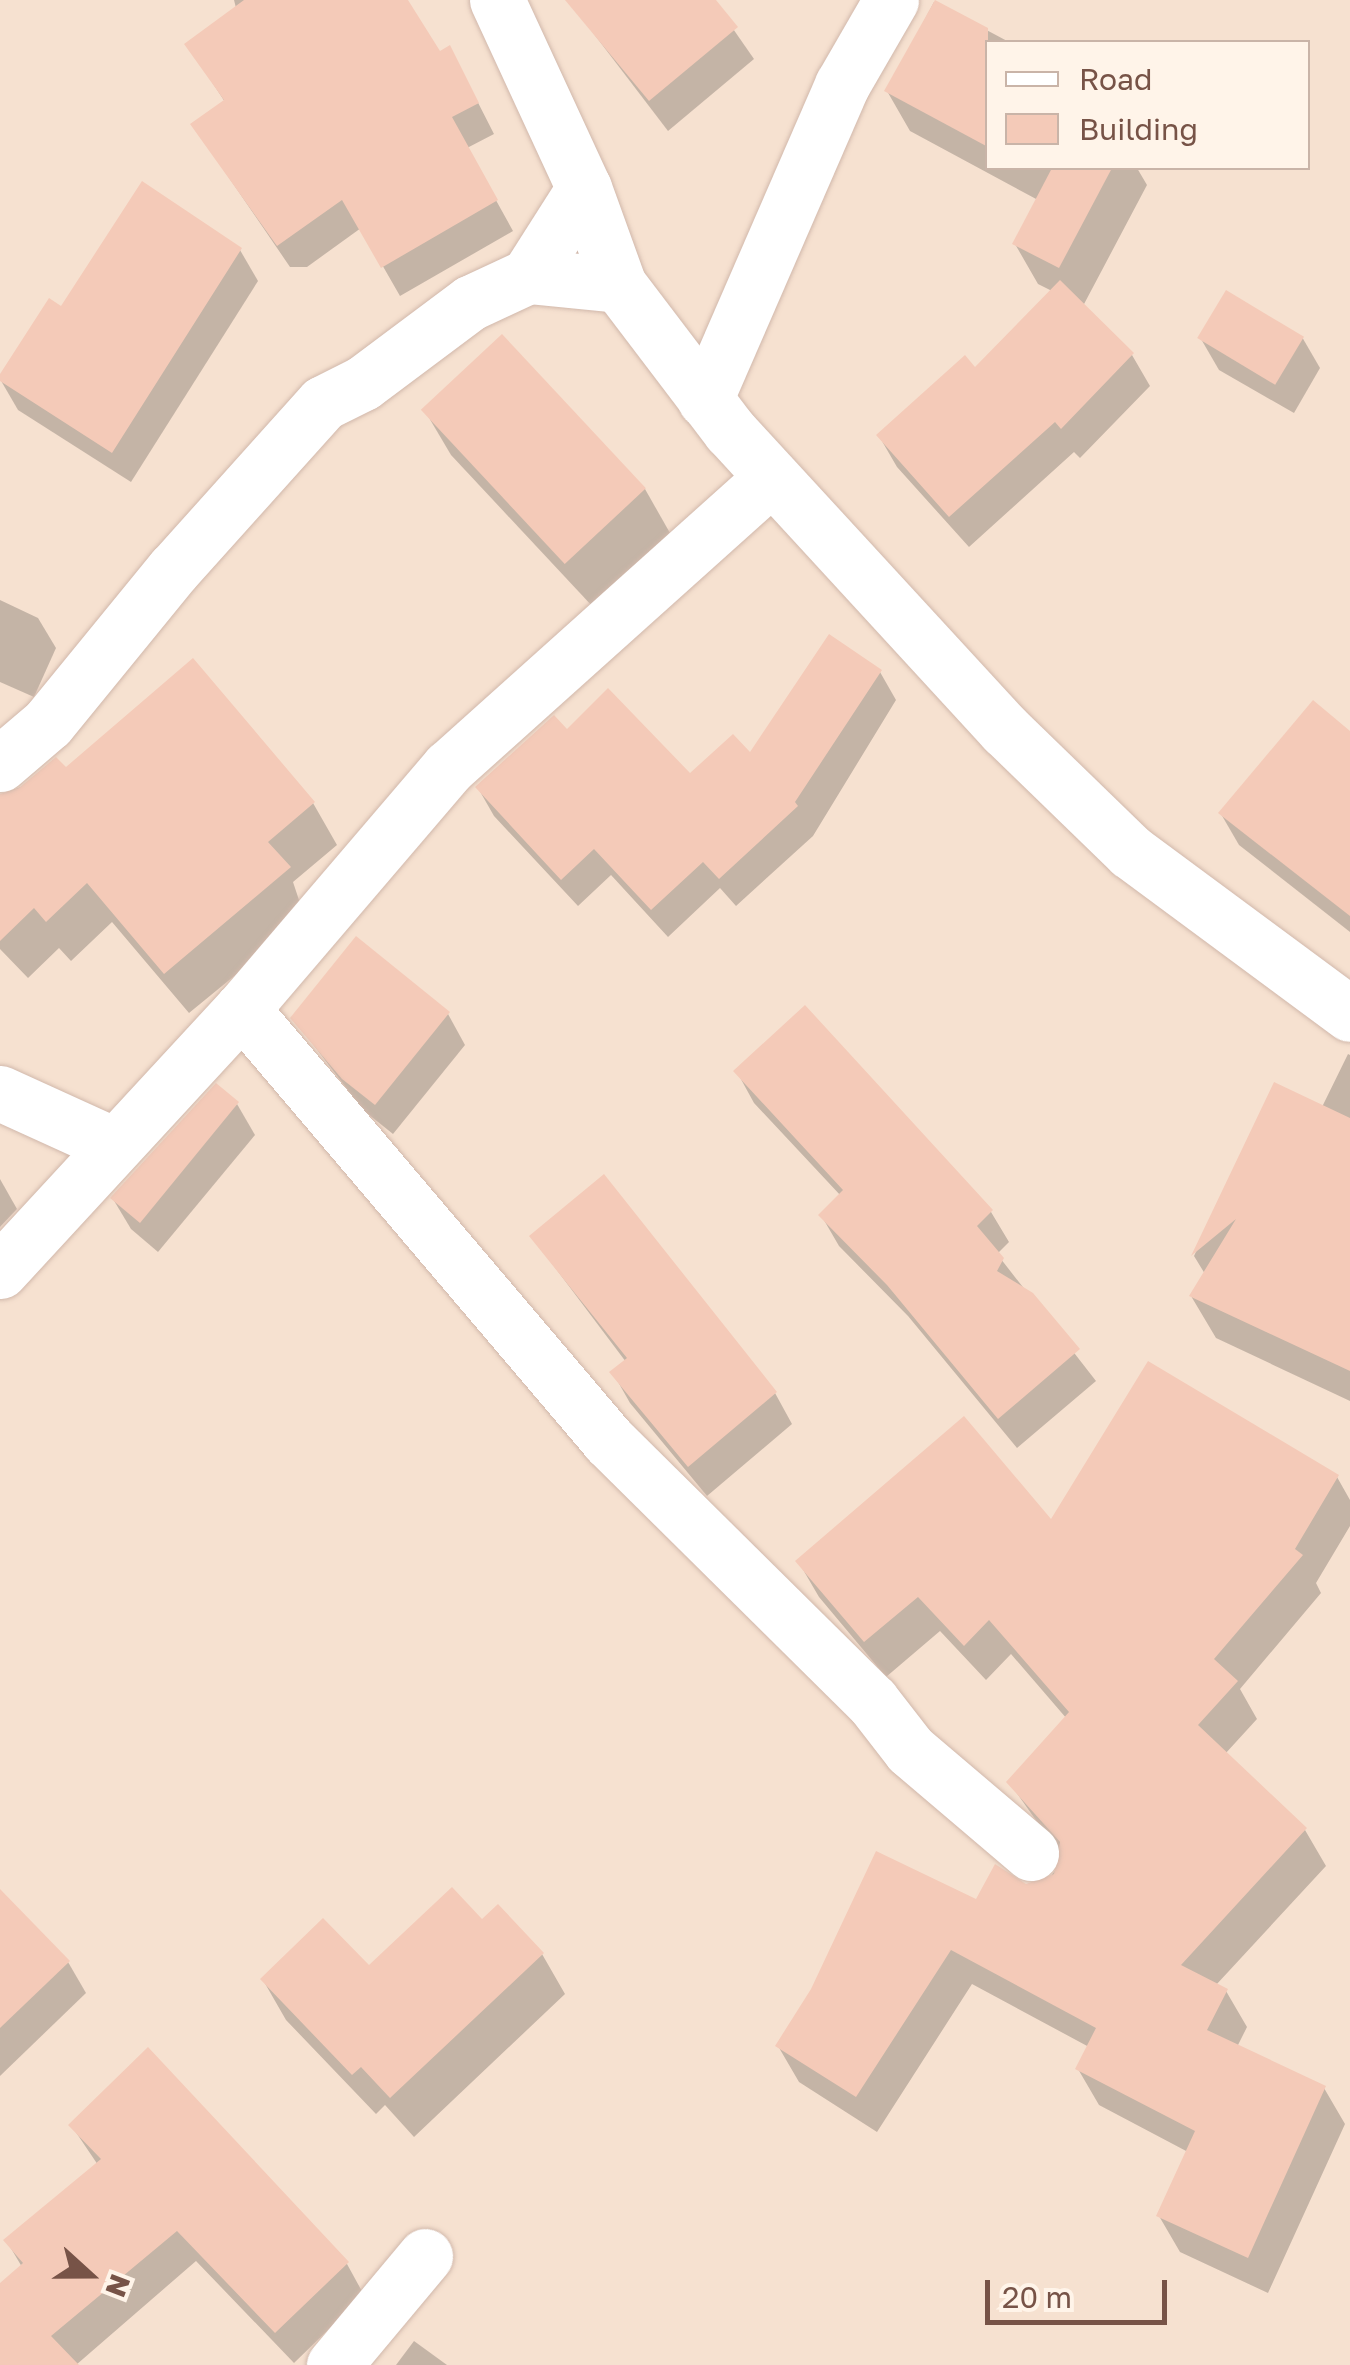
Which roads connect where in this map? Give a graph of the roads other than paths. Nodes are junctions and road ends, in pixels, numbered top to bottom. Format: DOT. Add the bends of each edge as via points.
graph roads {
  1 [pos="497,0"];
  2 [pos="891,0"];
  3 [pos="584,188"];
  4 [pos="528,276"];
  5 [pos="618,285"];
  6 [pos="717,415"];
  7 [pos="783,500"];
  8 [pos="0,764"];
  9 [pos="242,1009"];
  10 [pos="1350,1014"];
  11 [pos="0,1093"];
  12 [pos="114,1145"];
  13 [pos="0,1270"];
  14 [pos="1031,1853"];
  15 [pos="426,2256"];
  16 [pos="334,2365"];
  1 -- 3 [label="street"];
  2 -- 6 [label="street" via="842,85"];
  3 -- 4 [label="street"];
  3 -- 5 [label="street"];
  4 -- 5 [label="street"];
  4 -- 8 [label="street" via="470,303 363,383 323,403 48,723"];
  5 -- 6 [label="street"];
  6 -- 7 [label="street"];
  7 -- 9 [label="street" via="448,767"];
  7 -- 10 [label="street" via="1131,852"];
  9 -- 12 [label="street"];
  9 -- 14 [label="street" via="609,1441 872,1701 910,1750"];
  11 -- 12 [label="street"];
  12 -- 13 [label="street"];
  15 -- 16 [label="street"];
}
